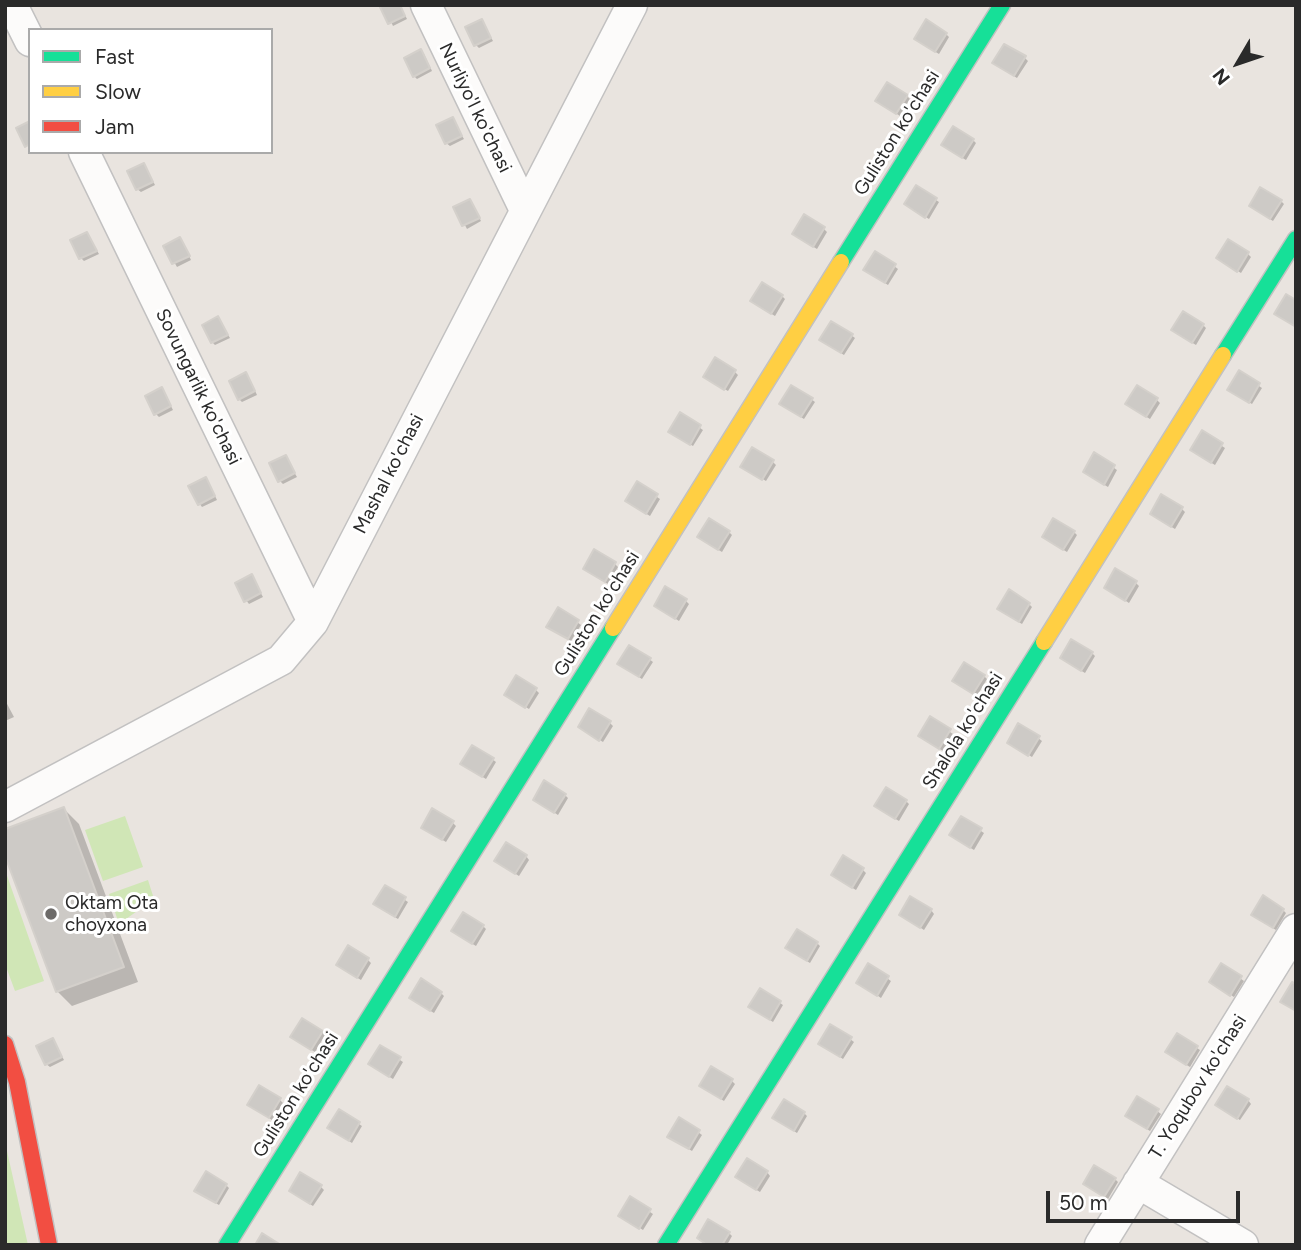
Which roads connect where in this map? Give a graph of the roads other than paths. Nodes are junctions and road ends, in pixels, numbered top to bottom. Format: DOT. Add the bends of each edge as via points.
graph roads {
  1 [pos="12,5"];
  2 [pos="426,5"];
  3 [pos="632,5"];
  4 [pos="1002,5"];
  5 [pos="28,37"];
  6 [pos="85,154"];
  7 [pos="525,210"];
  8 [pos="1296,239"];
  9 [pos="313,622"];
  10 [pos="5,807"];
  11 [pos="1296,929"];
  12 [pos="5,1044"];
  13 [pos="1138,1183"];
  14 [pos="49,1245"];
  15 [pos="227,1245"];
  16 [pos="666,1245"];
  17 [pos="1100,1245"];
  18 [pos="1243,1245"];
  1 -- 5 [label="street"];
  2 -- 7 [label="street, Nurliyo'l ko'chasi"];
  3 -- 7 [label="street, Mashal ko'chasi"];
  4 -- 15 [label="street, Guliston ko'chasi"];
  6 -- 9 [label="street, Sovungarlik ko'chasi"];
  7 -- 9 [label="street, Mashal ko'chasi"];
  8 -- 16 [label="street, Shalola ko'chasi"];
  9 -- 10 [label="street, Mashal ko'chasi" via="281,660"];
  11 -- 13 [label="street, T. Yoqubov ko'chasi"];
  12 -- 14 [label="street" via="17,1082"];
  13 -- 17 [label="street, T. Yoqubov ko'chasi"];
  13 -- 18 [label="street"];
}
